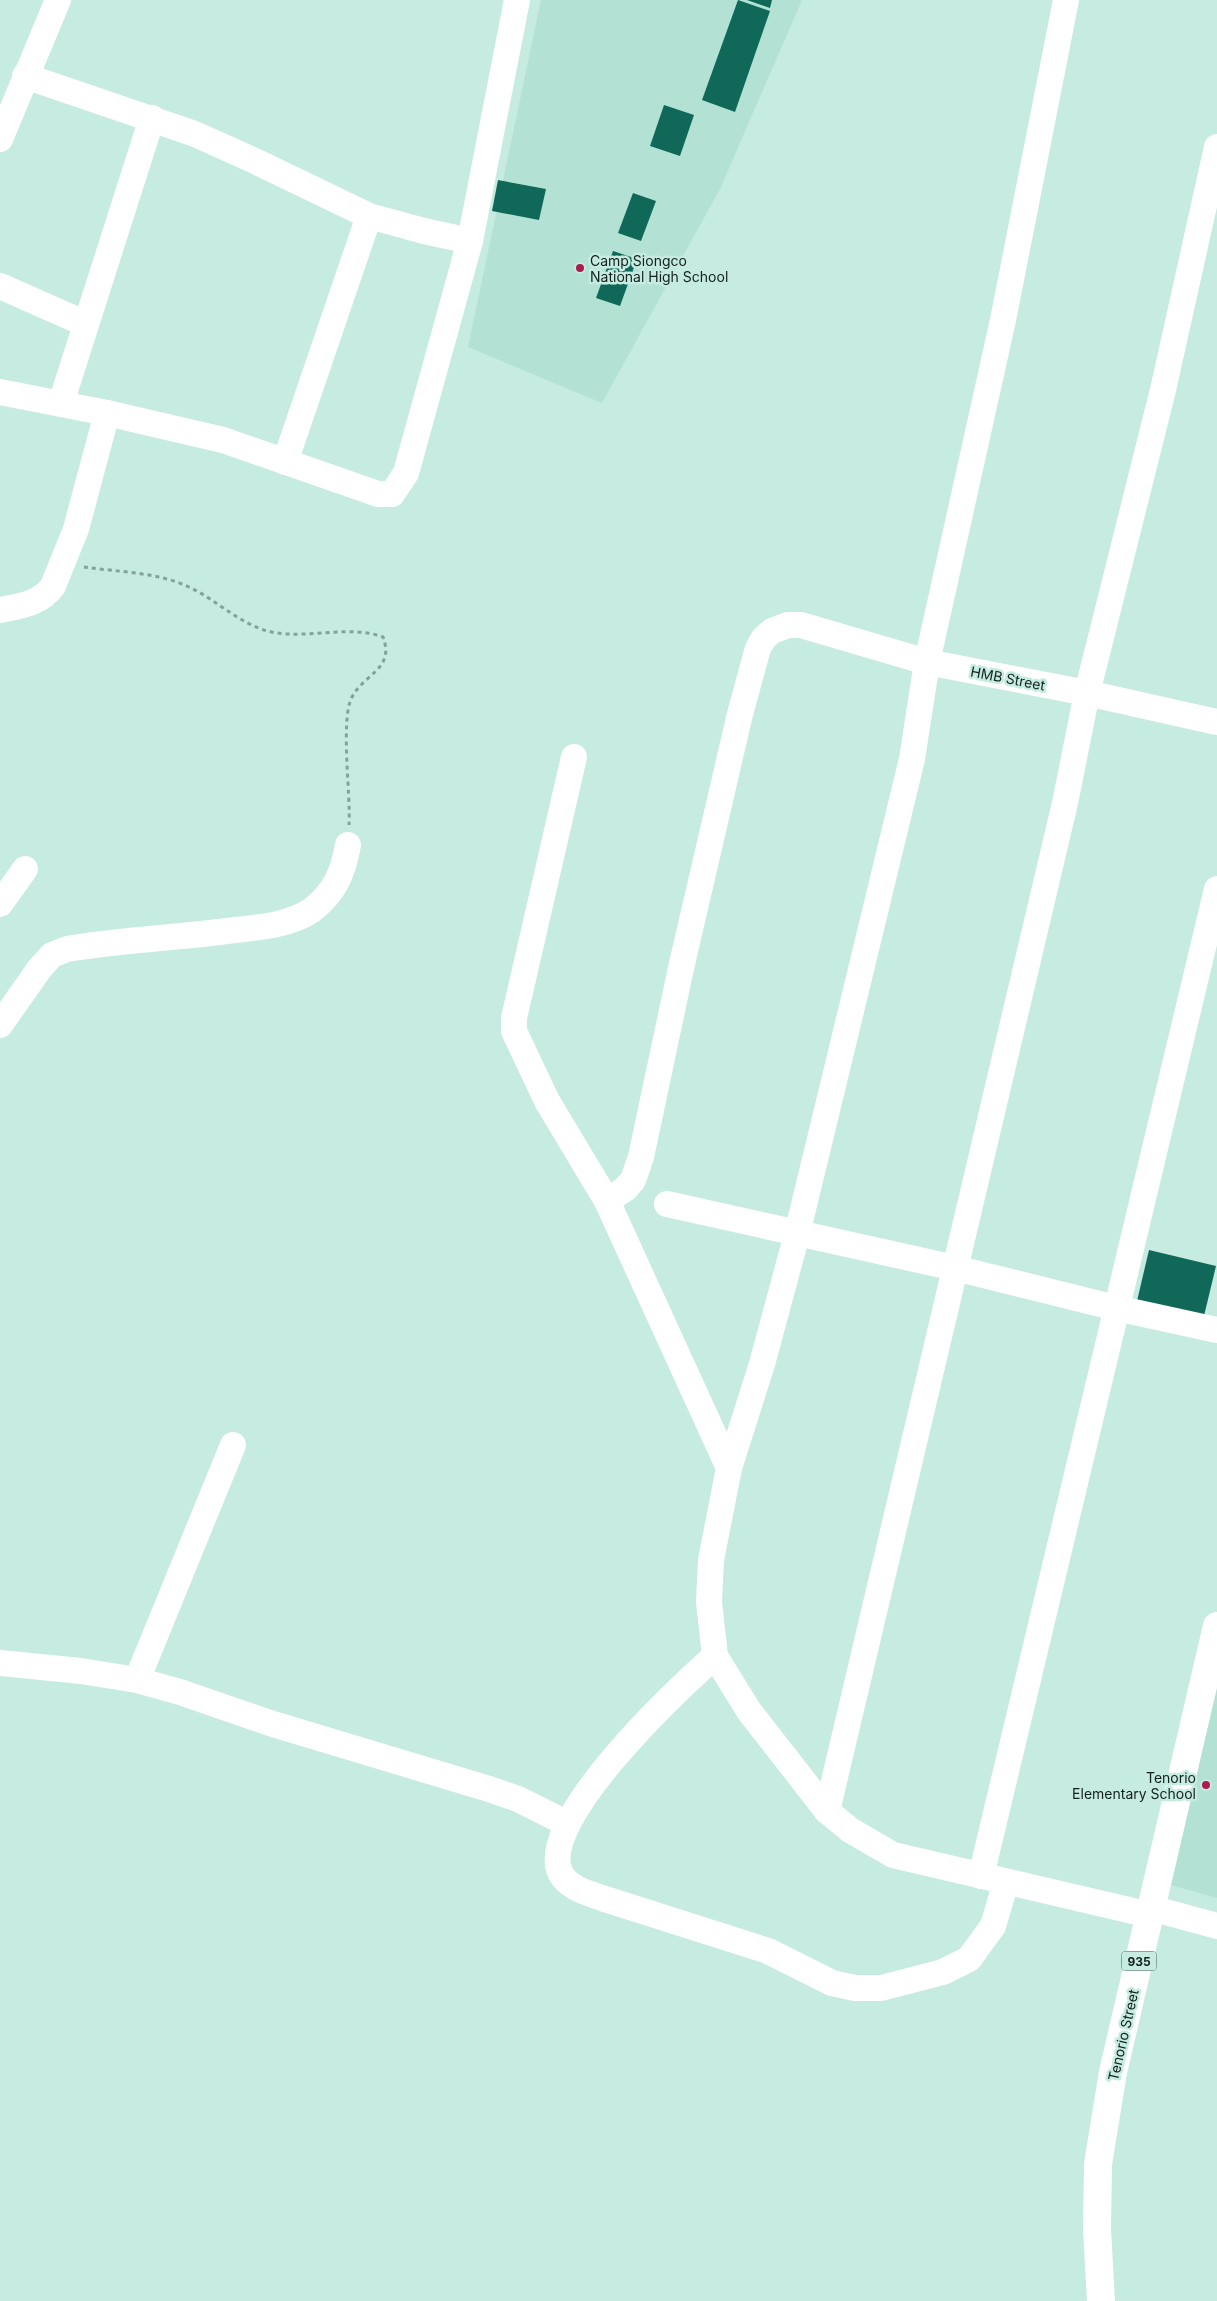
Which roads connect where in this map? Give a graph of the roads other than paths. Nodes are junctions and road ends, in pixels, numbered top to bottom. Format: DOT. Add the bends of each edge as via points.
graph roads {
  1 [pos="58,0"];
  2 [pos="517,0"];
  3 [pos="1066,0"];
  4 [pos="25,76"];
  5 [pos="152,118"];
  6 [pos="0,139"];
  7 [pos="1217,146"];
  8 [pos="369,216"];
  9 [pos="470,241"];
  10 [pos="0,286"];
  11 [pos="86,324"];
  12 [pos="0,392"];
  13 [pos="61,404"];
  14 [pos="107,412"];
  15 [pos="285,462"];
  16 [pos="0,610"];
  17 [pos="927,662"];
  18 [pos="1087,693"];
  19 [pos="1217,722"];
  20 [pos="574,757"];
  21 [pos="348,845"];
  22 [pos="25,869"];
  23 [pos="1217,890"];
  24 [pos="0,904"];
  25 [pos="0,1025"];
  26 [pos="607,1201"];
  27 [pos="667,1204"];
  28 [pos="797,1234"];
  29 [pos="955,1268"];
  30 [pos="1116,1308"];
  31 [pos="1217,1330"];
  32 [pos="233,1446"];
  33 [pos="729,1468"];
  34 [pos="1217,1626"];
  35 [pos="715,1656"];
  36 [pos="0,1663"];
  37 [pos="137,1680"];
  38 [pos="827,1811"];
  39 [pos="566,1823"];
  40 [pos="981,1876"];
  41 [pos="1006,1882"];
  42 [pos="1151,1911"];
  43 [pos="1217,1926"];
  44 [pos="1101,2301"];
  1 -- 4 [label="street"];
  2 -- 9 [label="street"];
  3 -- 17 [label="street" via="1003,320"];
  4 -- 5 [label="street"];
  4 -- 6 [label="street"];
  5 -- 8 [label="street" via="257,162"];
  5 -- 11 [label="street"];
  7 -- 18 [label="street" via="1163,390"];
  8 -- 9 [label="street"];
  8 -- 15 [label="street"];
  9 -- 15 [label="street" via="406,473 396,491 388,495 378,494"];
  10 -- 11 [label="street"];
  11 -- 13 [label="street"];
  12 -- 13 [label="street"];
  13 -- 14 [label="street"];
  14 -- 15 [label="street" via="224,440"];
  14 -- 16 [label="street" via="76,529 53,586 41,599"];
  17 -- 18 [label="street, HMB Street"];
  17 -- 26 [label="street, HMB Street" via="801,625 772,631 758,648 680,968 641,1157 633,1180 626,1189"];
  17 -- 28 [label="street" via="912,759"];
  18 -- 19 [label="street, HMB Street"];
  18 -- 29 [label="street" via="1065,802"];
  20 -- 26 [label="street" via="514,1018 514,1031 547,1101"];
  21 -- 25 [label="street" via="343,871 330,893 310,911 290,920 254,928 67,949 52,955 40,968"];
  22 -- 24 [label="street"];
  23 -- 30 [label="street"];
  26 -- 33 [label="street"];
  27 -- 28 [label="street"];
  28 -- 29 [label="street"];
  28 -- 33 [label="street" via="762,1364"];
  29 -- 30 [label="street"];
  29 -- 38 [label="street"];
  30 -- 31 [label="street"];
  30 -- 40 [label="street"];
  32 -- 37 [label="street"];
  33 -- 35 [label="street" via="710,1560 709,1602"];
  34 -- 42 [label="main road, Tenorio Street / 935"];
  35 -- 38 [label="street" via="749,1711"];
  35 -- 39 [label="street" via="644,1722"];
  36 -- 37 [label="street"];
  37 -- 39 [label="street" via="489,1789 518,1799"];
  38 -- 40 [label="street" via="850,1830 893,1855"];
  39 -- 41 [label="street" via="559,1845 560,1872 579,1890 768,1951 832,1982 855,1988 881,1988 910,1982 943,1972 969,1959 992,1926"];
  40 -- 41 [label="street"];
  41 -- 42 [label="street"];
  42 -- 43 [label="street"];
  42 -- 44 [label="main road, Tenorio Street / 935" via="1113,2072 1098,2164"];
}
